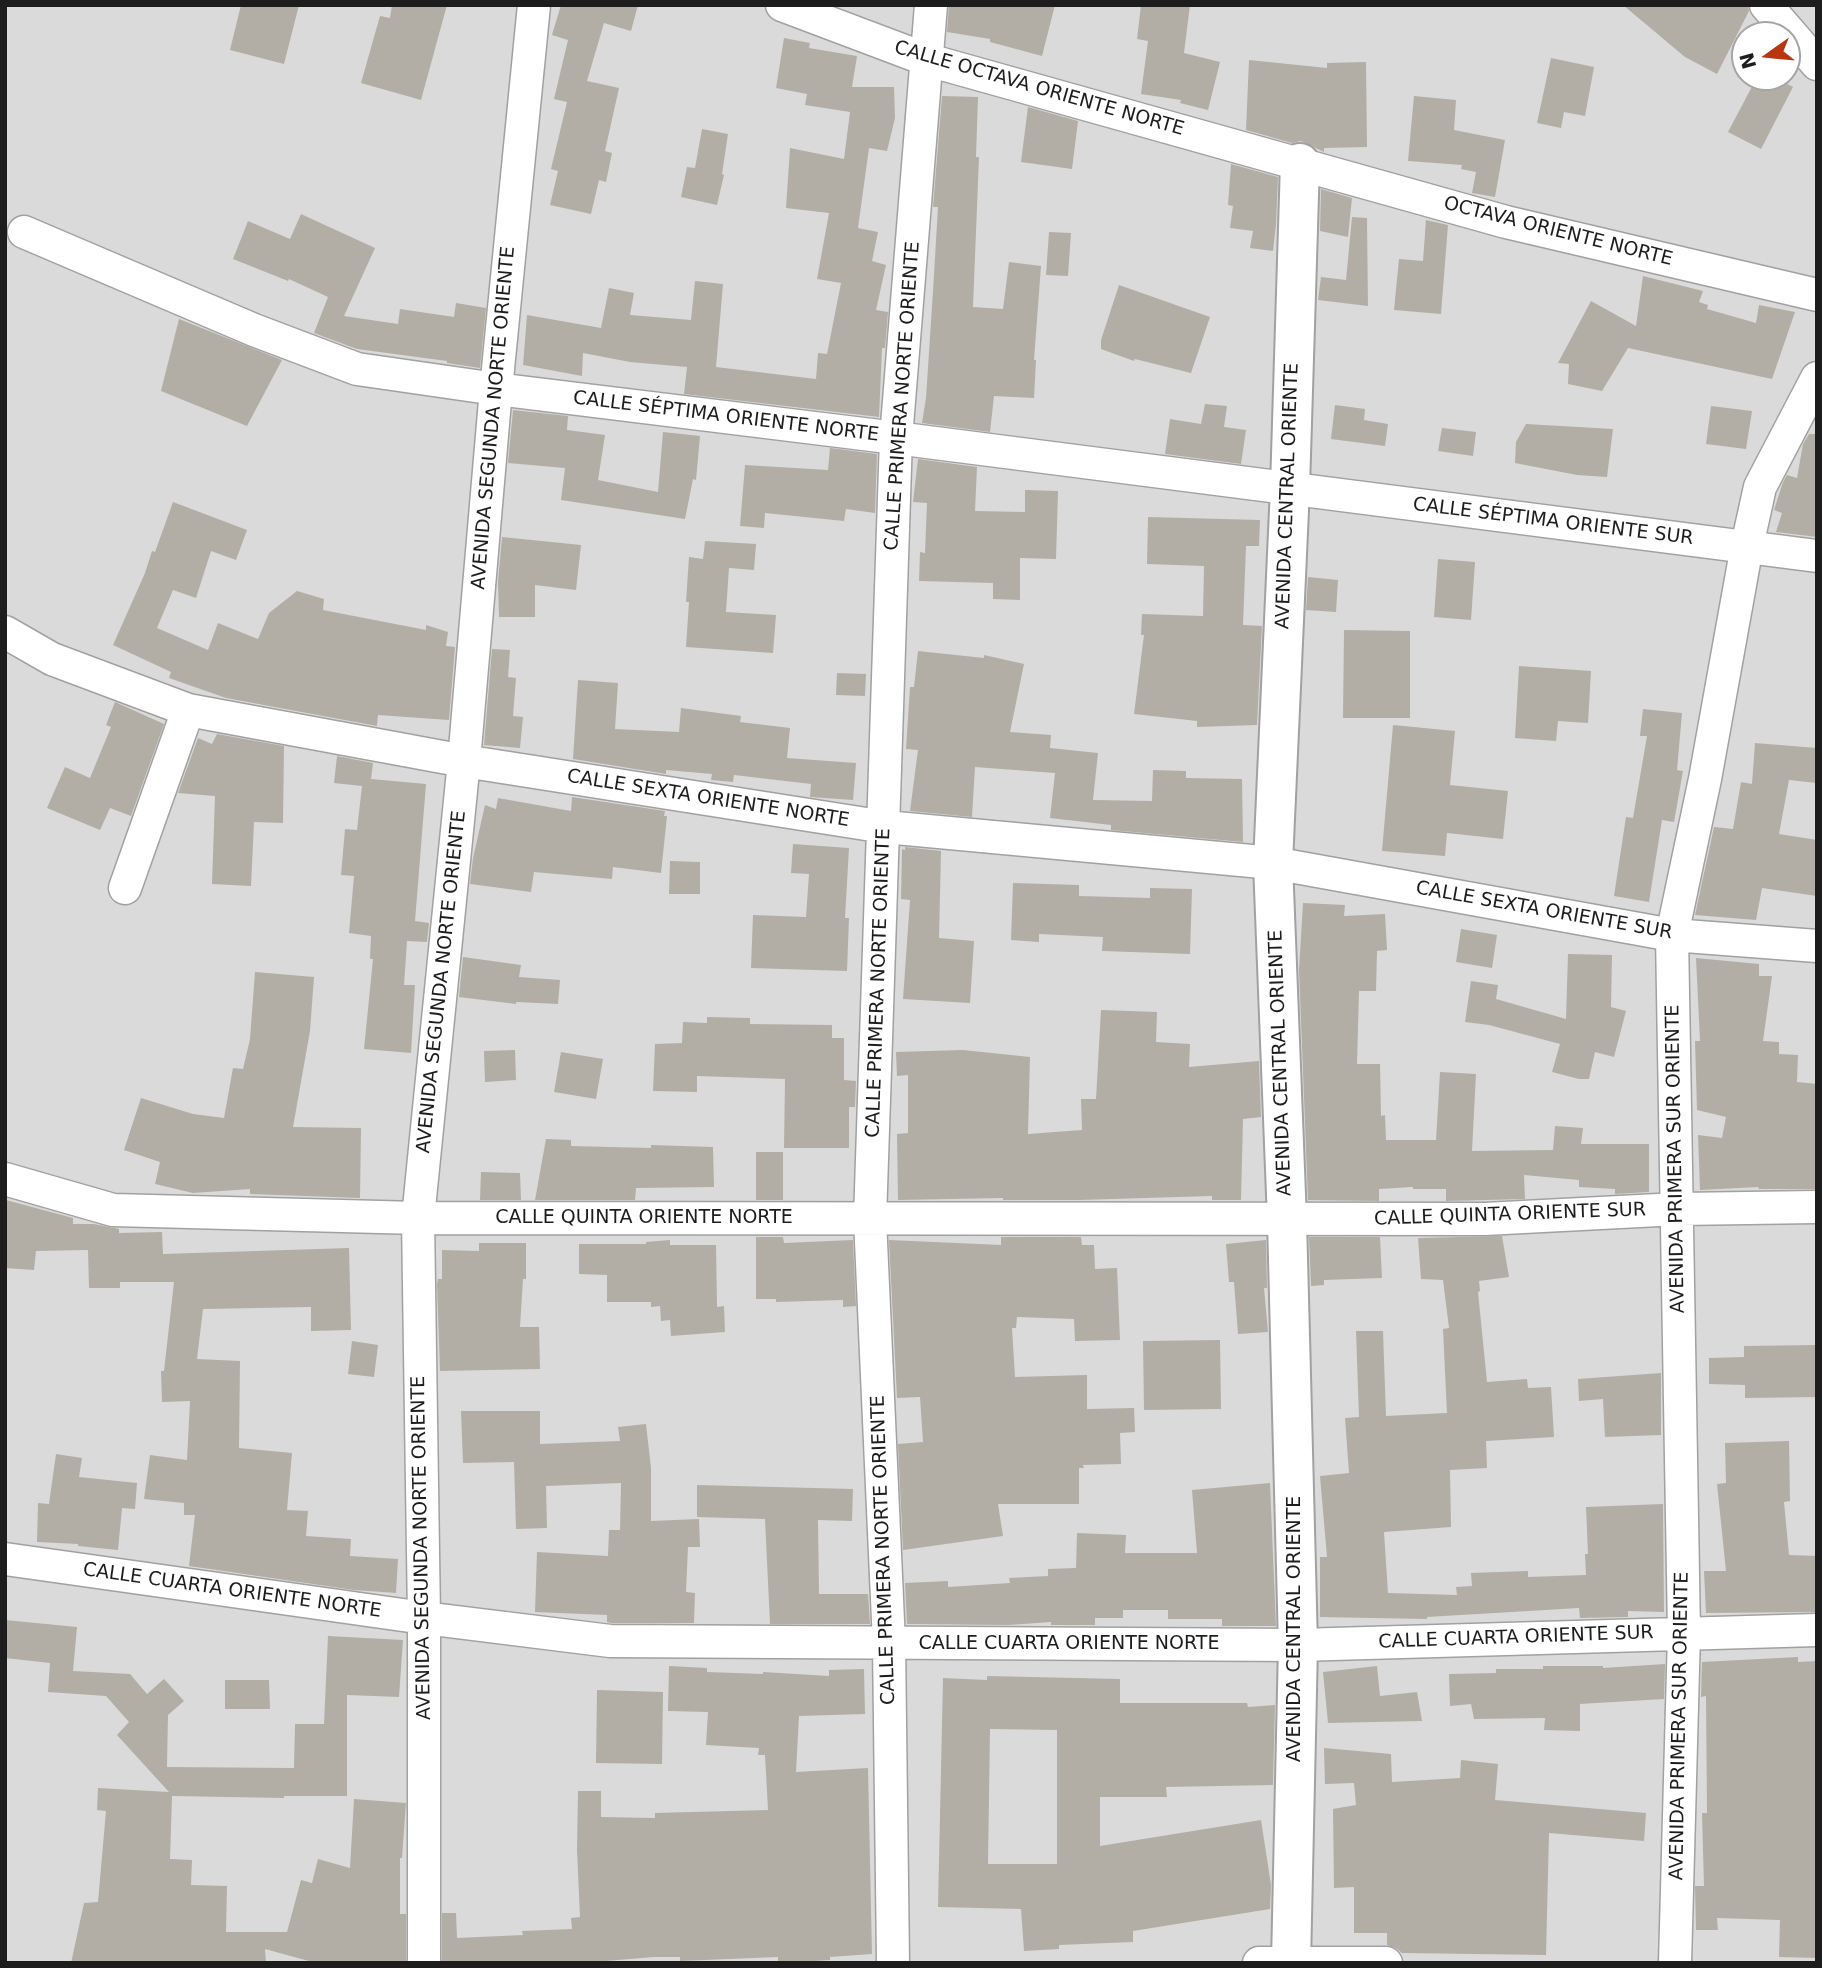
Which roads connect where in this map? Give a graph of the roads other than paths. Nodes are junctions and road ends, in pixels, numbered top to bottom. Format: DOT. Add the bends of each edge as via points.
graph roads {
  1 [pos="534,5"];
  2 [pos="782,5"];
  3 [pos="931,5"];
  4 [pos="1766,5"];
  5 [pos="928,60"];
  6 [pos="1817,64"];
  7 [pos="1300,163"];
  8 [pos="24,232"];
  9 [pos="1817,295"];
  10 [pos="1817,378"];
  11 [pos="496,389"];
  12 [pos="897,438"];
  13 [pos="1290,488"];
  14 [pos="1747,546"];
  15 [pos="1817,556"];
  16 [pos="5,632"];
  17 [pos="188,710"];
  18 [pos="464,761"];
  19 [pos="885,827"];
  20 [pos="1273,863"];
  21 [pos="125,888"];
  22 [pos="1672,935"];
  23 [pos="1817,946"];
  24 [pos="5,1179"];
  25 [pos="1817,1207"];
  26 [pos="1678,1209"];
  27 [pos="418,1218"];
  28 [pos="870,1219"];
  29 [pos="1287,1220"];
  30 [pos="5,1559"];
  31 [pos="424,1618"];
  32 [pos="1817,1630"];
  33 [pos="1684,1633"];
  34 [pos="889,1643"];
  35 [pos="1298,1646"];
  36 [pos="1280,1962"];
  37 [pos="424,1963"];
  38 [pos="893,1963"];
  39 [pos="1386,1963"];
  40 [pos="1675,1963"];
  1 -- 11 [label="street, AVENIDA SEGUNDA NORTE ORIENTE"];
  2 -- 5 [label="street, CALLE OCTAVA ORIENTE NORTE"];
  3 -- 5 [label="street, CALLE PRIMERA NORTE ORIENTE"];
  4 -- 6 [label="street"];
  5 -- 7 [label="street, CALLE OCTAVA ORIENTE NORTE"];
  5 -- 12 [label="street, CALLE PRIMERA NORTE ORIENTE"];
  7 -- 9 [label="street, OCTAVA ORIENTE NORTE" via="1506,222"];
  7 -- 13 [label="street, AVENIDA CENTRAL ORIENTE"];
  8 -- 11 [label="street, CALLE SÉPTIMA ORIENTE NORTE" via="357,369"];
  10 -- 14 [label="street, AVENIDA PRIMERA SUR ORIENTE" via="1760,487"];
  11 -- 12 [label="street, CALLE SÉPTIMA ORIENTE NORTE"];
  11 -- 18 [label="street, AVENIDA SEGUNDA NORTE ORIENTE"];
  12 -- 13 [label="street, CALLE SÉPTIMA ORIENTE NORTE"];
  12 -- 19 [label="street, CALLE PRIMERA NORTE ORIENTE"];
  13 -- 14 [label="street, CALLE SÉPTIMA ORIENTE SUR"];
  13 -- 20 [label="street, AVENIDA CENTRAL ORIENTE"];
  14 -- 15 [label="street, CALLE SÉPTIMA ORIENTE SUR"];
  14 -- 22 [label="street, AVENIDA PRIMERA SUR ORIENTE"];
  16 -- 17 [label="street, CALLE SEXTA ORIENTE NORTE" via="52,659"];
  17 -- 18 [label="street, CALLE SEXTA ORIENTE NORTE"];
  17 -- 21 [label="street"];
  18 -- 19 [label="street, CALLE SEXTA ORIENTE NORTE"];
  18 -- 27 [label="street, AVENIDA SEGUNDA NORTE ORIENTE"];
  19 -- 20 [label="street, CALLE SEXTA ORIENTE NORTE"];
  19 -- 28 [label="street, CALLE PRIMERA NORTE ORIENTE"];
  20 -- 22 [label="street, CALLE SEXTA ORIENTE SUR"];
  20 -- 29 [label="street, AVENIDA CENTRAL ORIENTE"];
  22 -- 23 [label="street, CALLE SEXTA ORIENTE SUR"];
  22 -- 26 [label="street, AVENIDA PRIMERA SUR ORIENTE"];
  24 -- 27 [label="street, CALLE QUINTA ORIENTE NORTE" via="113,1210"];
  25 -- 26 [label="street, CALLE QUINTA ORIENTE SUR"];
  26 -- 29 [label="street, CALLE QUINTA ORIENTE SUR" via="1485,1219"];
  26 -- 33 [label="street, AVENIDA PRIMERA SUR ORIENTE"];
  27 -- 28 [label="street, CALLE QUINTA ORIENTE NORTE"];
  27 -- 31 [label="street, AVENIDA SEGUNDA NORTE ORIENTE"];
  28 -- 29 [label="street, CALLE QUINTA ORIENTE NORTE"];
  28 -- 34 [label="street, CALLE PRIMERA NORTE ORIENTE"];
  29 -- 35 [label="street, AVENIDA CENTRAL ORIENTE"];
  30 -- 31 [label="street, CALLE CUARTA ORIENTE NORTE"];
  31 -- 34 [label="street, CALLE CUARTA ORIENTE NORTE" via="610,1641"];
  31 -- 37 [label="street, AVENIDA SEGUNDA NORTE ORIENTE"];
  32 -- 33 [label="street, CALLE CUARTA ORIENTE SUR"];
  33 -- 35 [label="street, CALLE CUARTA ORIENTE SUR"];
  33 -- 40 [label="street, AVENIDA PRIMERA SUR ORIENTE"];
  34 -- 35 [label="street, CALLE CUARTA ORIENTE NORTE"];
  34 -- 38 [label="street, CALLE PRIMERA NORTE ORIENTE"];
  35 -- 36 [label="street, AVENIDA CENTRAL ORIENTE"];
  36 -- 39 [label="street"];
}
